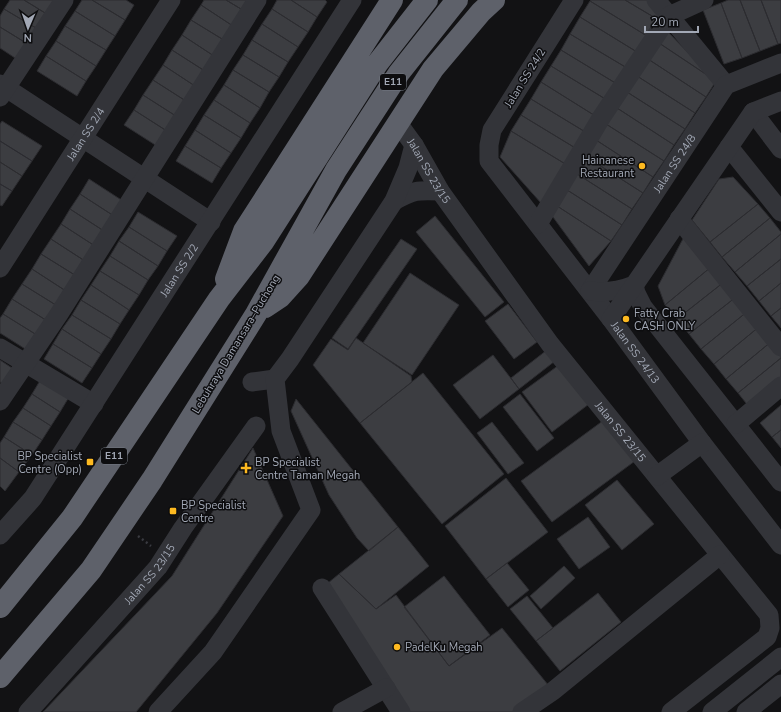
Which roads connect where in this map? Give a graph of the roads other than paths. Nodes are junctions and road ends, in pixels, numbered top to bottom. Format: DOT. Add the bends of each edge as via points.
graph roads {
  1 [pos="64,0"];
  2 [pos="170,0"];
  3 [pos="258,0"];
  4 [pos="352,0"];
  5 [pos="392,0"];
  6 [pos="427,0"];
  7 [pos="457,0"];
  8 [pos="494,0"];
  9 [pos="574,0"];
  10 [pos="656,0"];
  11 [pos="704,0"];
  12 [pos="670,16"];
  13 [pos="781,63"];
  14 [pos="726,85"];
  15 [pos="2,90"];
  16 [pos="781,101"];
  17 [pos="753,112"];
  18 [pos="398,123"];
  19 [pos="82,138"];
  20 [pos="414,145"];
  21 [pos="730,147"];
  22 [pos="781,149"];
  23 [pos="489,161"];
  24 [pos="145,178"];
  25 [pos="440,191"];
  26 [pos="394,201"];
  27 [pos="781,212"];
  28 [pos="679,220"];
  29 [pos="211,222"];
  30 [pos="538,224"];
  31 [pos="0,268"];
  32 [pos="634,285"];
  33 [pos="590,291"];
  34 [pos="219,299"];
  35 [pos="256,314"];
  36 [pos="611,319"];
  37 [pos="781,347"];
  38 [pos="0,348"];
  39 [pos="25,364"];
  40 [pos="275,379"];
  41 [pos="252,382"];
  42 [pos="781,386"];
  43 [pos="0,401"];
  44 [pos="94,404"];
  45 [pos="736,424"];
  46 [pos="256,426"];
  47 [pos="702,443"];
  48 [pos="657,476"];
  49 [pos="781,482"];
  50 [pos="0,535"];
  51 [pos="781,545"];
  52 [pos="720,555"];
  53 [pos="322,588"];
  54 [pos="0,607"];
  55 [pos="781,657"];
  56 [pos="0,677"];
  57 [pos="781,684"];
  58 [pos="386,688"];
  59 [pos="28,712"];
  60 [pos="158,712"];
  61 [pos="342,712"];
  62 [pos="401,712"];
  63 [pos="522,712"];
  64 [pos="671,712"];
  65 [pos="712,712"];
  66 [pos="746,712"];
  1 -- 15 [label="street"];
  2 -- 19 [label="street, Jalan SS 2/4"];
  3 -- 24 [label="street"];
  4 -- 29 [label="street, Jalan SS 2/2"];
  5 -- 34 [label="highway" via="244,231"];
  6 -- 34 [label="highway, E11" via="377,64 263,242"];
  7 -- 35 [label="highway, Lebuhraya Damansara–Puchong / E11" via="398,73 336,170"];
  8 -- 18 [label="highway" via="433,69"];
  9 -- 23 [label="street, Jalan SS 24/2" via="492,130"];
  10 -- 12 [label="street"];
  11 -- 12 [label="street"];
  12 -- 14 [label="street"];
  12 -- 30 [label="street" via="601,118"];
  13 -- 14 [label="street"];
  14 -- 33 [label="street, Jalan SS 24/8"];
  15 -- 19 [label="street"];
  16 -- 17 [label="street"];
  17 -- 21 [label="street"];
  17 -- 22 [label="street"];
  18 -- 20 [label="street, Jalan SS 23/15"];
  18 -- 35 [label="highway" via="299,276 280,297"];
  19 -- 24 [label="street"];
  19 -- 31 [label="street, Jalan SS 2/4"];
  20 -- 25 [label="street, Jalan SS 23/15"];
  20 -- 26 [label="street" via="408,168"];
  21 -- 27 [label="street"];
  21 -- 28 [label="street"];
  23 -- 30 [label="street, Jalan SS 24/13"];
  24 -- 29 [label="street"];
  24 -- 39 [label="street"];
  25 -- 26 [label="street" via="420,190"];
  25 -- 48 [label="street, Jalan SS 23/15" via="550,344"];
  26 -- 40 [label="street"];
  28 -- 32 [label="street"];
  28 -- 37 [label="street"];
  29 -- 44 [label="street, Jalan SS 2/2"];
  30 -- 33 [label="street, Jalan SS 24/13"];
  32 -- 33 [label="street" via="610,292"];
  32 -- 36 [label="street"];
  32 -- 45 [label="street" via="643,307"];
  33 -- 36 [label="street, Jalan SS 24/13"];
  34 -- 54 [label="highway, E11" via="72,518"];
  35 -- 56 [label="highway, Lebuhraya Damansara–Puchong / E11" via="152,480 91,570"];
  36 -- 47 [label="street, Jalan SS 24/13"];
  38 -- 39 [label="street"];
  39 -- 43 [label="street"];
  39 -- 44 [label="street"];
  40 -- 41 [label="street"];
  40 -- 60 [label="street" via="282,431 311,510 213,652"];
  42 -- 45 [label="street"];
  44 -- 50 [label="street, Jalan SS 2/2" via="33,498"];
  45 -- 49 [label="street"];
  46 -- 59 [label="street, Jalan SS 23/15" via="158,567"];
  47 -- 48 [label="street"];
  47 -- 51 [label="street, Jalan SS 24/13"];
  48 -- 52 [label="street, Jalan SS 23/15"];
  52 -- 63 [label="street" via="553,692"];
  52 -- 64 [label="street, Jalan SS 23/15" via="769,615 770,628 767,637"];
  53 -- 58 [label="street"];
  55 -- 65 [label="street"];
  57 -- 66 [label="street"];
  58 -- 61 [label="street"];
  58 -- 62 [label="street"];
}
